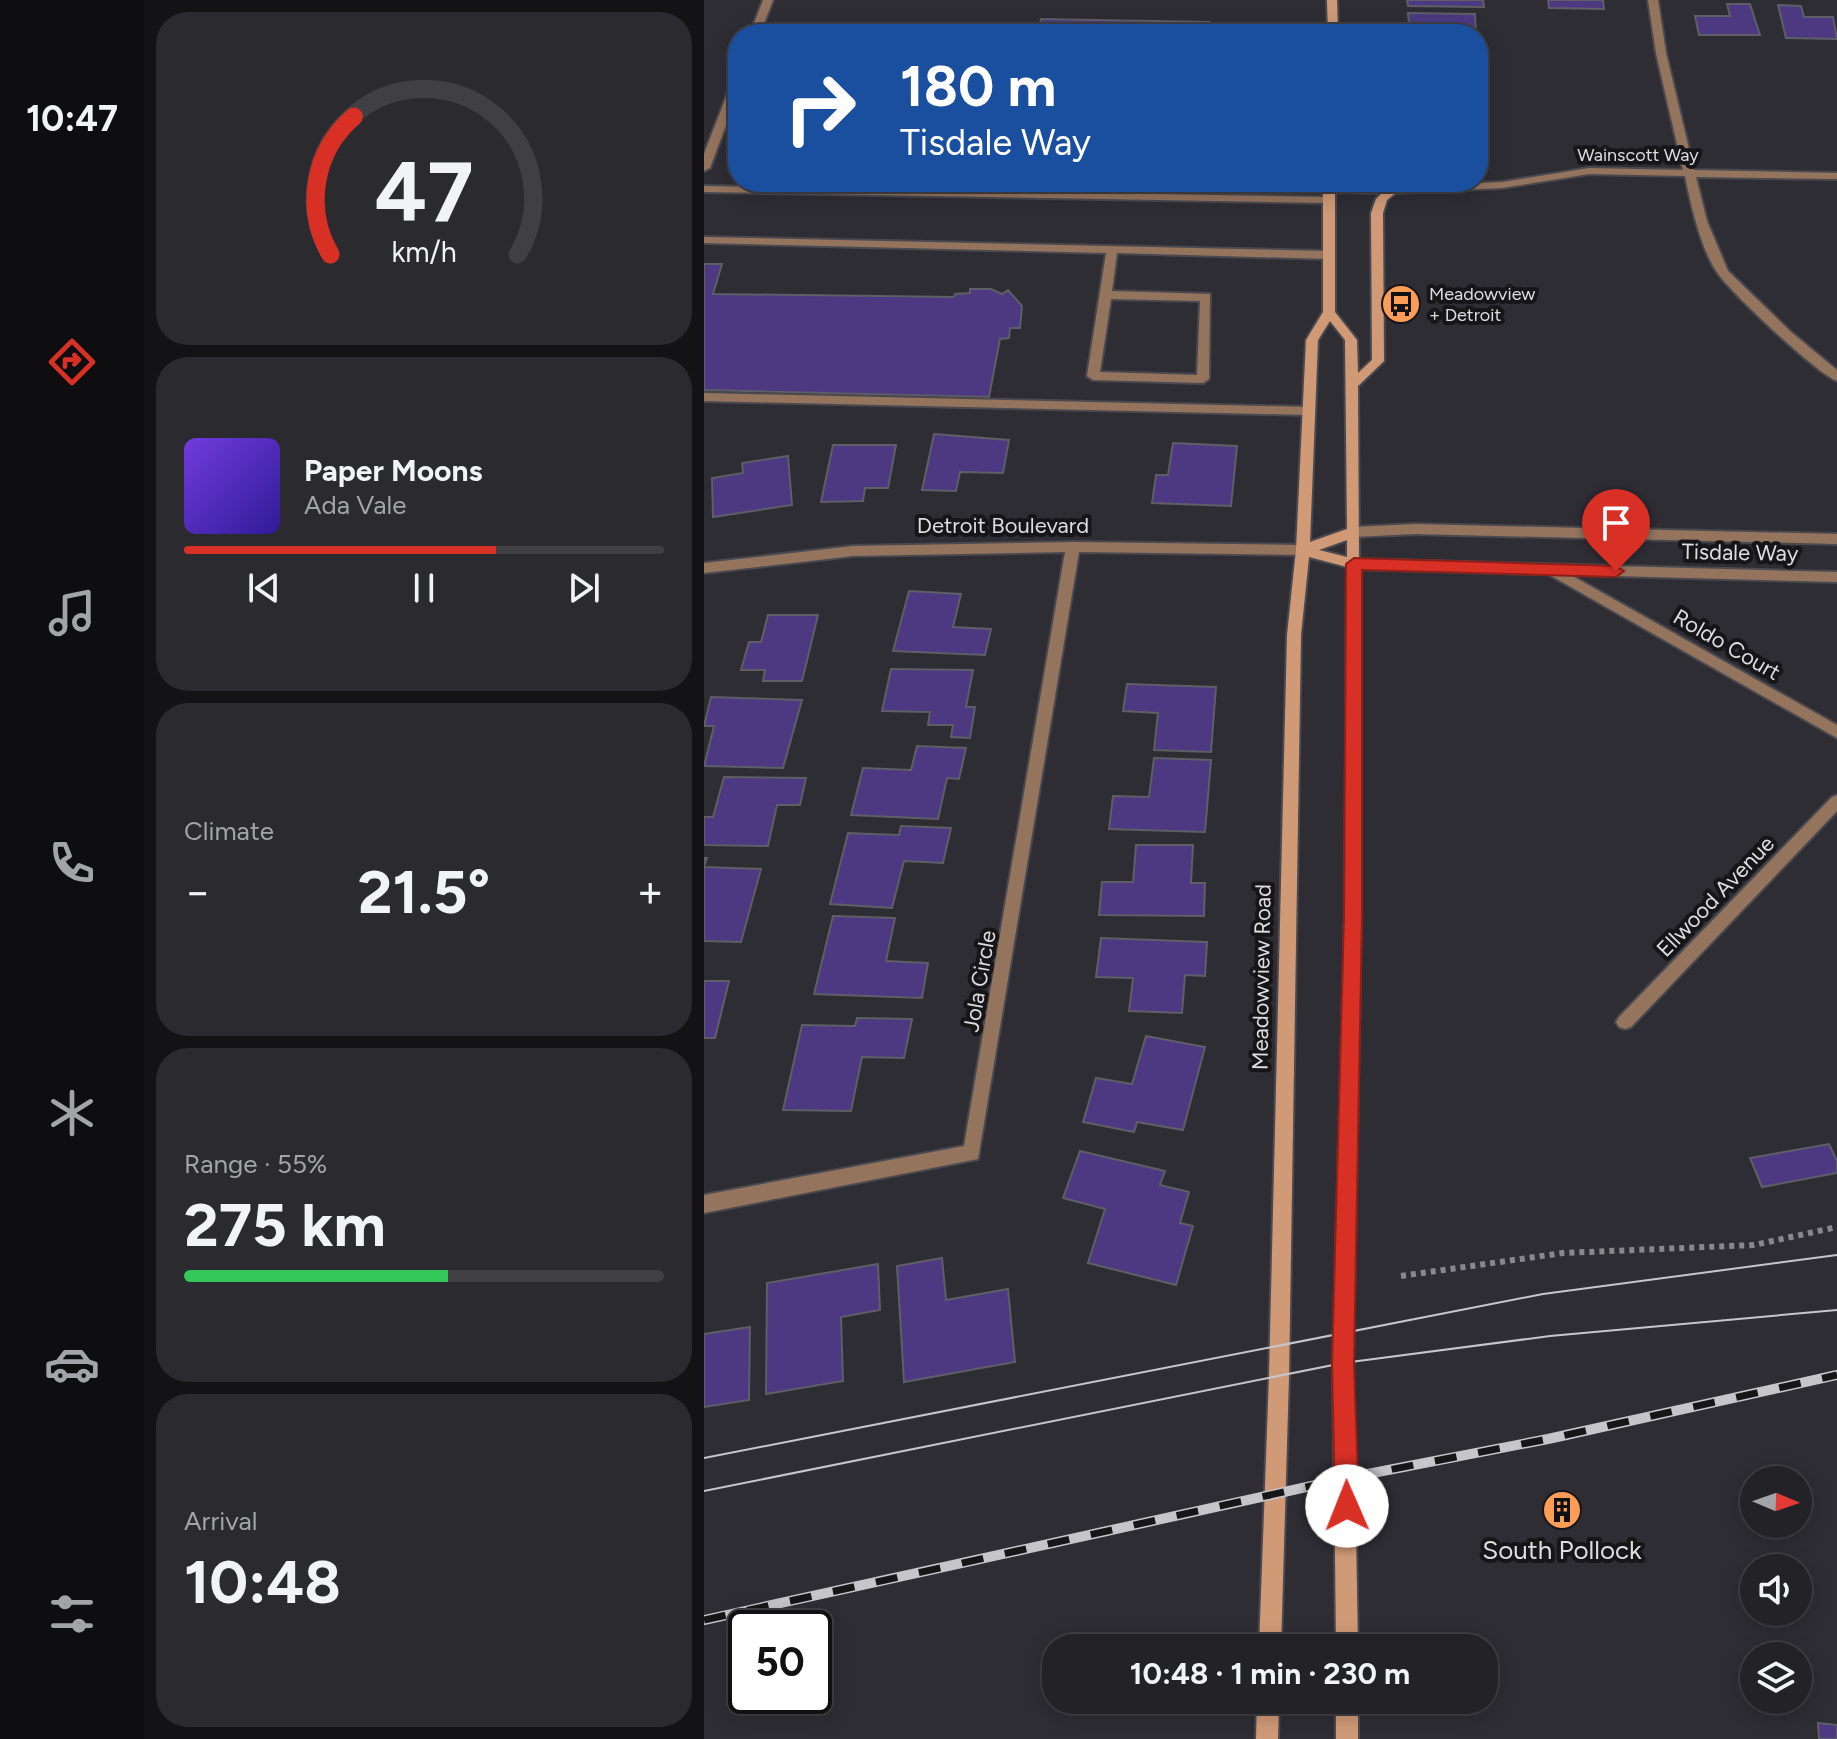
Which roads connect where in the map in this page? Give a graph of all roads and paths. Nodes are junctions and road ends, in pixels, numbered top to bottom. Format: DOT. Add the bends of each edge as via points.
graph roads {
  1 [pos="768,0"];
  2 [pos="1332,0"];
  3 [pos="1653,0"];
  4 [pos="759,24"];
  5 [pos="1333,24"];
  6 [pos="728,105"];
  7 [pos="704,168"];
  8 [pos="1690,173"];
  9 [pos="1837,176"];
  10 [pos="1488,185"];
  11 [pos="704,189"];
  12 [pos="728,189"];
  13 [pos="1329,192"];
  14 [pos="1385,192"];
  15 [pos="704,240"];
  16 [pos="1112,250"];
  17 [pos="1329,255"];
  18 [pos="1105,295"];
  19 [pos="1329,312"];
  20 [pos="1837,377"];
  21 [pos="1351,386"];
  22 [pos="704,397"];
  23 [pos="1308,411"];
  24 [pos="1354,532"];
  25 [pos="1837,539"];
  26 [pos="1073,547"];
  27 [pos="1303,550"];
  28 [pos="1354,564"];
  29 [pos="704,568"];
  30 [pos="1553,570"];
  31 [pos="1837,577"];
  32 [pos="1837,732"];
  33 [pos="1837,801"];
  34 [pos="1625,1022"];
  35 [pos="704,1204"];
  36 [pos="1837,1227"];
  37 [pos="1401,1276"];
  38 [pos="1270,1634"];
  39 [pos="1347,1634"];
  40 [pos="1268,1714"];
  41 [pos="1347,1714"];
  42 [pos="1267,1739"];
  43 [pos="1347,1739"];
  1 -- 4 [label="street"];
  2 -- 5 [label="main road"];
  3 -- 8 [label="street"];
  6 -- 7 [label="street"];
  8 -- 9 [label="street, Wainscott Way"];
  8 -- 10 [label="street, Wainscott Way" via="1589,171"];
  8 -- 20 [label="street" via="1701,221 1723,272"];
  11 -- 12 [label="street"];
  13 -- 17 [label="main road, Meadowview Road"];
  14 -- 21 [label="main road" via="1377,213 1378,361"];
  15 -- 16 [label="street"];
  16 -- 17 [label="street"];
  16 -- 18 [label="street"];
  17 -- 19 [label="main road, Meadowview Road"];
  18 -- 18 [label="street" via="1093,376 1203,379 1206,297"];
  19 -- 21 [label="main road" via="1351,340"];
  19 -- 23 [label="main road, Meadowview Road" via="1312,340"];
  21 -- 24 [label="main road"];
  22 -- 23 [label="street"];
  23 -- 27 [label="main road, Meadowview Road"];
  24 -- 25 [label="street, Tisdale Way"];
  24 -- 27 [label="main road"];
  24 -- 28 [label="main road"];
  26 -- 27 [label="street, Detroit Boulevard"];
  26 -- 29 [label="street, Detroit Boulevard" via="838,550"];
  26 -- 35 [label="street, Jola Circle" via="972,1153"];
  27 -- 28 [label="main road"];
  27 -- 38 [label="main road, Meadowview Road" via="1294,635"];
  28 -- 30 [label="street, Tisdale Way"];
  28 -- 39 [label="main road" via="1343,1363"];
  30 -- 31 [label="street, Tisdale Way"];
  30 -- 32 [label="street, Roldo Court"];
  33 -- 34 [label="street, Ellwood Avenue"];
  36 -- 37 [label="path" via="1754,1245 1563,1253"];
  40 -- 42 [label="main road"];
  41 -- 43 [label="main road"];
}
